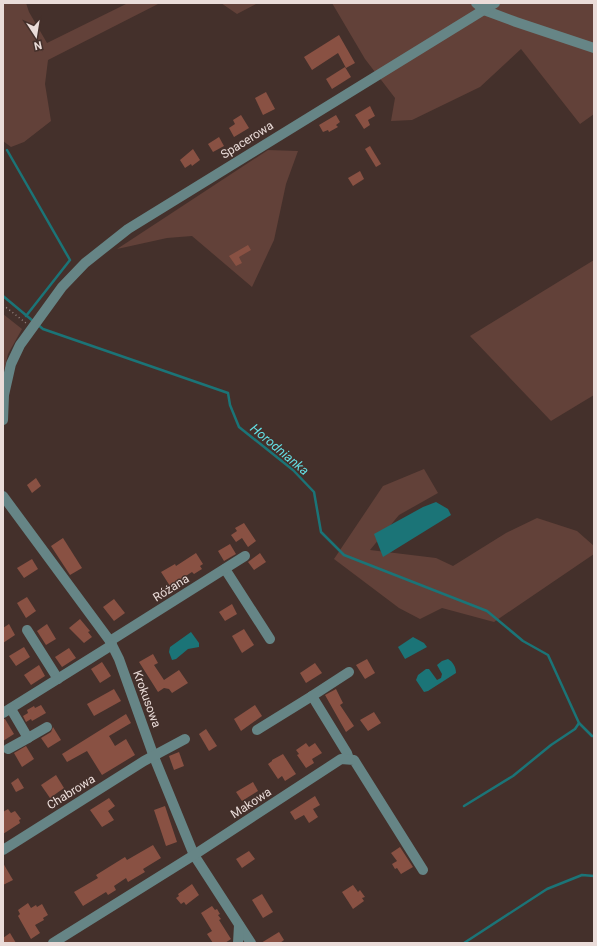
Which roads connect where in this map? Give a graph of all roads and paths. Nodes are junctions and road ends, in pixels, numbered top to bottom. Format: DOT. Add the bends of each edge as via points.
graph roads {
  1 [pos="476,3"];
  2 [pos="495,3"];
  3 [pos="484,10"];
  4 [pos="594,48"];
  5 [pos="3,305"];
  6 [pos="32,328"];
  7 [pos="3,420"];
  8 [pos="3,496"];
  9 [pos="245,556"];
  10 [pos="225,569"];
  11 [pos="27,630"];
  12 [pos="270,639"];
  13 [pos="111,643"];
  14 [pos="349,672"];
  15 [pos="58,679"];
  16 [pos="312,696"];
  17 [pos="7,711"];
  18 [pos="47,727"];
  19 [pos="257,730"];
  20 [pos="28,738"];
  21 [pos="185,739"];
  22 [pos="8,749"];
  23 [pos="154,757"];
  24 [pos="349,759"];
  25 [pos="3,850"];
  26 [pos="194,855"];
  27 [pos="423,870"];
  28 [pos="239,925"];
  29 [pos="53,943"];
  30 [pos="238,943"];
  31 [pos="251,943"];
  1 -- 3 [label="street"];
  2 -- 3 [label="street, Spacerowa"];
  3 -- 4 [label="street"];
  3 -- 6 [label="street, Spacerowa" via="128,229 85,263 62,286"];
  5 -- 6 [label="path"];
  6 -- 7 [label="street" via="11,364 4,396"];
  8 -- 13 [label="street, Krokusowa"];
  9 -- 10 [label="street, Różana"];
  10 -- 12 [label="street"];
  10 -- 13 [label="street, Różana"];
  11 -- 15 [label="street"];
  13 -- 15 [label="street, Różana"];
  13 -- 23 [label="street, Krokusowa"];
  14 -- 16 [label="street"];
  15 -- 17 [label="street, Różana"];
  16 -- 19 [label="street"];
  16 -- 24 [label="street"];
  17 -- 20 [label="street"];
  18 -- 20 [label="street"];
  20 -- 22 [label="street"];
  21 -- 23 [label="street, Chabrowa"];
  23 -- 25 [label="street, Chabrowa"];
  23 -- 26 [label="street, Krokusowa"];
  24 -- 26 [label="street, Makowa" via="341,759"];
  24 -- 27 [label="street" via="354,760"];
  26 -- 28 [label="street, Krokusowa"];
  26 -- 29 [label="street, Makowa"];
  28 -- 30 [label="street"];
  28 -- 31 [label="street, Krokusowa"];
}
